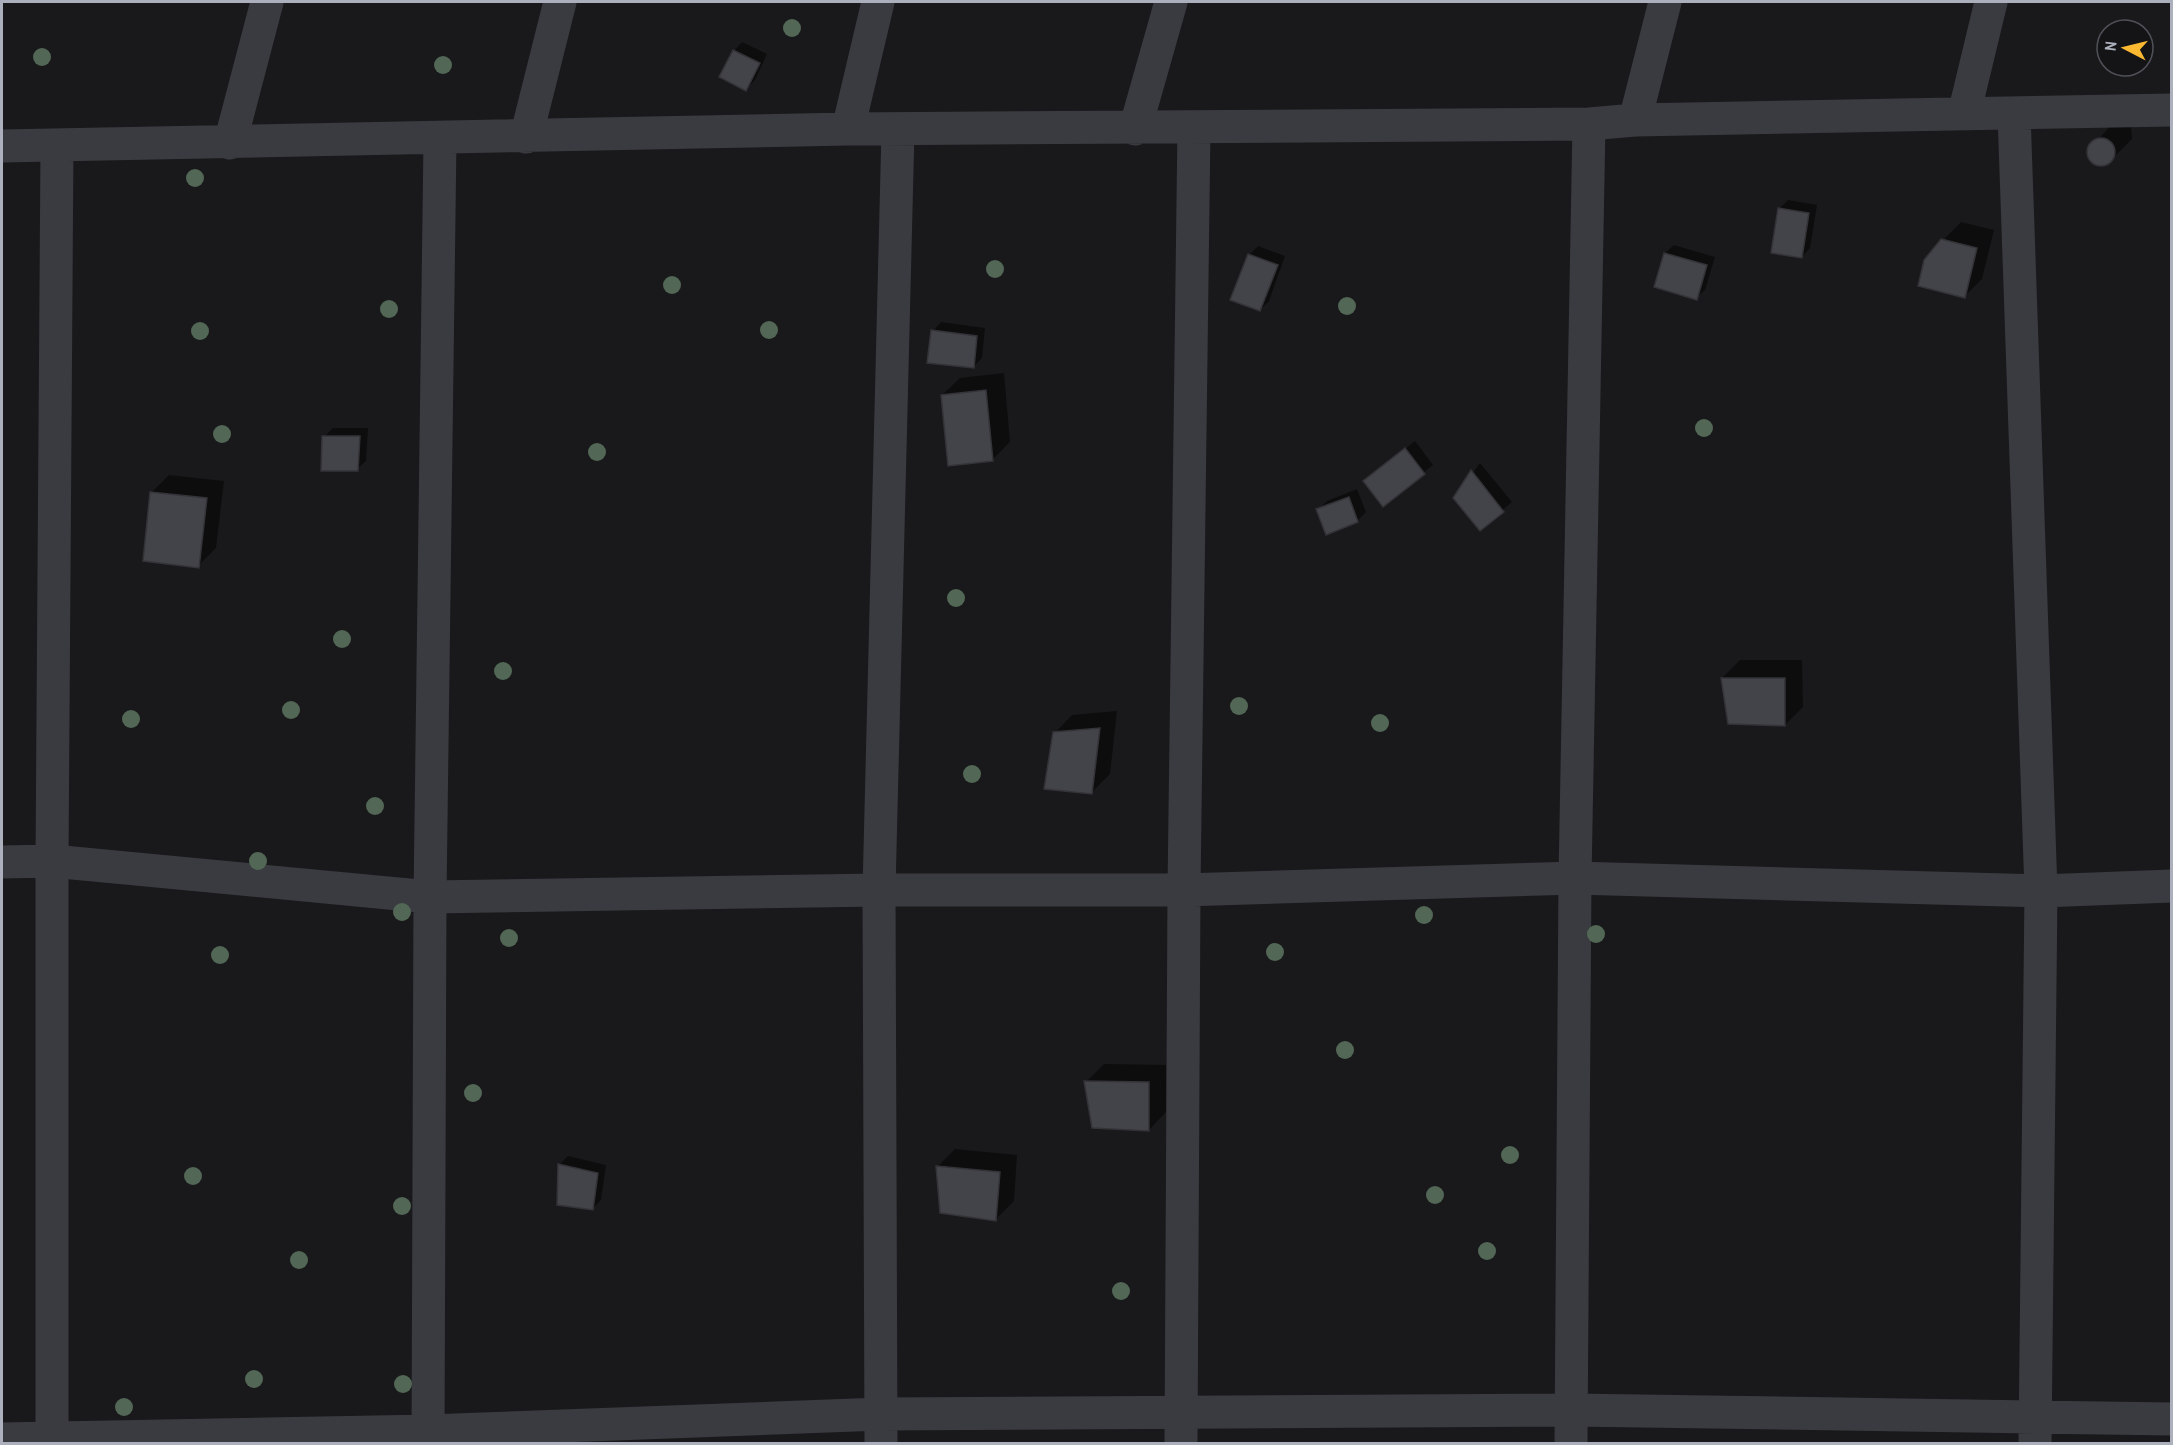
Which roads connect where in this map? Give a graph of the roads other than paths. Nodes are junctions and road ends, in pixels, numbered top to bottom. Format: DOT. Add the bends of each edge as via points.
graph roads {
  1 [pos="267,2"];
  2 [pos="560,2"];
  3 [pos="878,2"];
  4 [pos="1171,2"];
  5 [pos="1665,2"];
  6 [pos="1991,2"];
  7 [pos="2172,110"];
  8 [pos="2014,113"];
  9 [pos="1964,114"];
  10 [pos="1635,120"];
  11 [pos="1589,124"];
  12 [pos="1194,127"];
  13 [pos="848,129"];
  14 [pos="1135,129"];
  15 [pos="898,130"];
  16 [pos="526,137"];
  17 [pos="440,139"];
  18 [pos="230,143"];
  19 [pos="2,146"];
  20 [pos="57,146"];
  21 [pos="52,861"];
  22 [pos="2,862"];
  23 [pos="1575,878"];
  24 [pos="2172,886"];
  25 [pos="879,890"];
  26 [pos="1184,890"];
  27 [pos="2041,891"];
  28 [pos="430,897"];
  29 [pos="1572,1410"];
  30 [pos="2172,1419"];
  31 [pos="1181,1428"];
  32 [pos="881,1429"];
  33 [pos="2036,1430"];
  34 [pos="428,1437"];
  35 [pos="2,1439"];
  36 [pos="52,1441"];
  37 [pos="1571,1443"];
  1 -- 18 [label="street"];
  2 -- 16 [label="street"];
  3 -- 13 [label="street"];
  4 -- 14 [label="street"];
  5 -- 10 [label="street"];
  6 -- 9 [label="street"];
  7 -- 8 [label="street"];
  8 -- 9 [label="street"];
  8 -- 27 [label="street"];
  9 -- 10 [label="street"];
  10 -- 11 [label="street"];
  11 -- 12 [label="street"];
  11 -- 23 [label="street"];
  12 -- 14 [label="street"];
  12 -- 26 [label="street"];
  13 -- 15 [label="street"];
  13 -- 16 [label="street"];
  14 -- 15 [label="street"];
  15 -- 25 [label="street"];
  16 -- 17 [label="street"];
  17 -- 18 [label="street"];
  17 -- 28 [label="street"];
  18 -- 20 [label="street"];
  19 -- 20 [label="street"];
  20 -- 21 [label="street"];
  21 -- 22 [label="street"];
  21 -- 28 [label="street"];
  21 -- 36 [label="street"];
  23 -- 26 [label="street"];
  23 -- 27 [label="street"];
  23 -- 29 [label="street"];
  24 -- 27 [label="street"];
  25 -- 26 [label="street"];
  25 -- 28 [label="street"];
  25 -- 32 [label="street"];
  26 -- 31 [label="street"];
  27 -- 33 [label="street"];
  28 -- 34 [label="street"];
  29 -- 31 [label="street"];
  29 -- 33 [label="street"];
  29 -- 37 [label="street"];
  30 -- 33 [label="street"];
  31 -- 32 [label="street"];
  32 -- 34 [label="street"];
  34 -- 36 [label="street"];
  35 -- 36 [label="street"];
}
